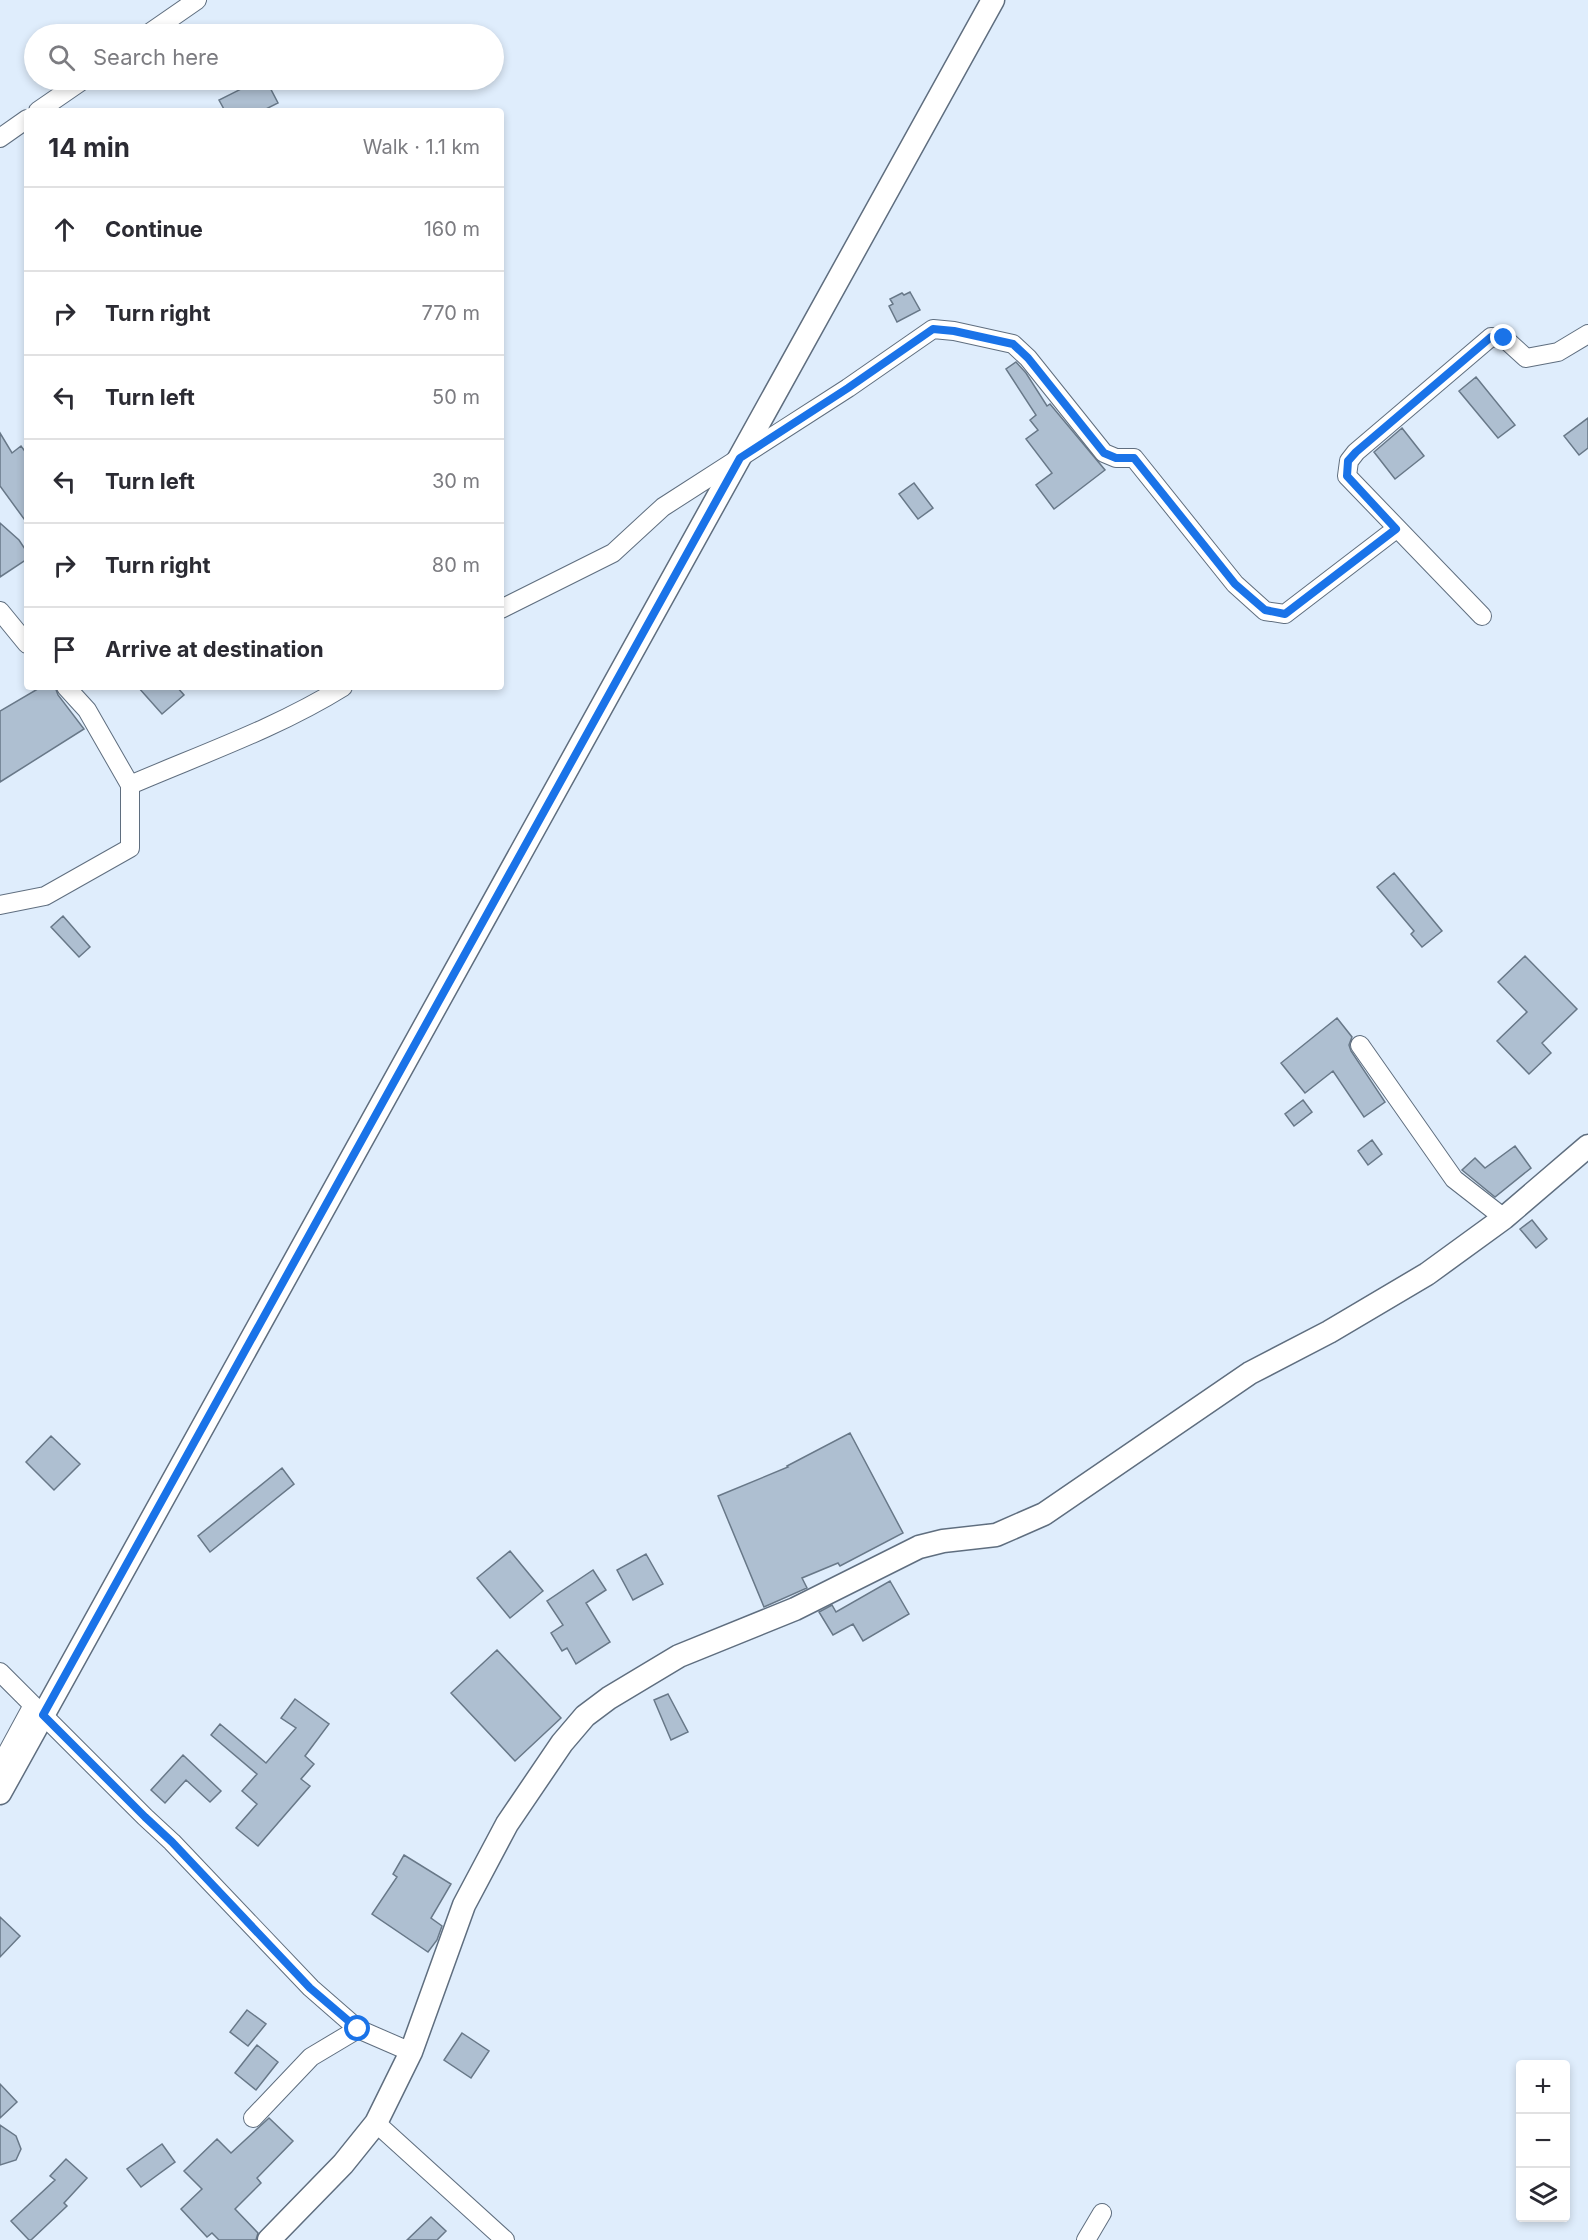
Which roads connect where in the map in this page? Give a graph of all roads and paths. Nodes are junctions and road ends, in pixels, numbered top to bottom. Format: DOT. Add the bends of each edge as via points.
graph roads {
  1 [pos="197,0"];
  2 [pos="993,0"];
  3 [pos="162,24"];
  4 [pos="68,90"];
  5 [pos="42,108"];
  6 [pos="24,121"];
  7 [pos="0,138"];
  8 [pos="1588,334"];
  9 [pos="740,458"];
  10 [pos="1396,529"];
  11 [pos="504,608"];
  12 [pos="0,611"];
  13 [pos="1482,616"];
  14 [pos="24,640"];
  15 [pos="69,690"];
  16 [pos="338,690"];
  17 [pos="130,785"];
  18 [pos="0,905"];
  19 [pos="1360,1045"];
  20 [pos="1588,1146"];
  21 [pos="1504,1218"];
  22 [pos="0,1672"];
  23 [pos="38,1710"];
  24 [pos="0,1766"];
  25 [pos="0,1793"];
  26 [pos="358,2029"];
  27 [pos="411,2052"];
  28 [pos="253,2118"];
  29 [pos="376,2123"];
  30 [pos="1102,2212"];
  31 [pos="269,2240"];
  32 [pos="505,2240"];
  33 [pos="1086,2240"];
  1 -- 3 [label="street"];
  2 -- 9 [label="street"];
  4 -- 5 [label="street"];
  6 -- 7 [label="street"];
  8 -- 10 [label="street" via="1558,352 1526,358 1504,338 1491,337 1356,452 1348,461 1347,476"];
  9 -- 10 [label="street" via="933,329 954,331 1013,344 1104,453 1134,458 1235,584 1265,610 1285,614"];
  9 -- 11 [label="street" via="663,507 613,553"];
  9 -- 23 [label="street"];
  10 -- 13 [label="street"];
  12 -- 14 [label="street"];
  15 -- 17 [label="street" via="87,710"];
  16 -- 17 [label="street" via="287,718"];
  17 -- 18 [label="street" via="130,848 45,896"];
  19 -- 21 [label="street" via="1454,1179"];
  20 -- 21 [label="street"];
  21 -- 27 [label="street" via="1427,1274 1250,1373 1044,1514 996,1534 919,1547 795,1609 679,1656 585,1716 507,1824 464,1905"];
  22 -- 23 [label="street"];
  23 -- 24 [label="street"];
  23 -- 25 [label="street"];
  23 -- 26 [label="street" via="172,1842 310,1988"];
  26 -- 27 [label="street"];
  26 -- 28 [label="street" via="311,2057"];
  27 -- 29 [label="street"];
  29 -- 31 [label="street" via="343,2164"];
  29 -- 32 [label="street"];
  30 -- 33 [label="street"];
}
